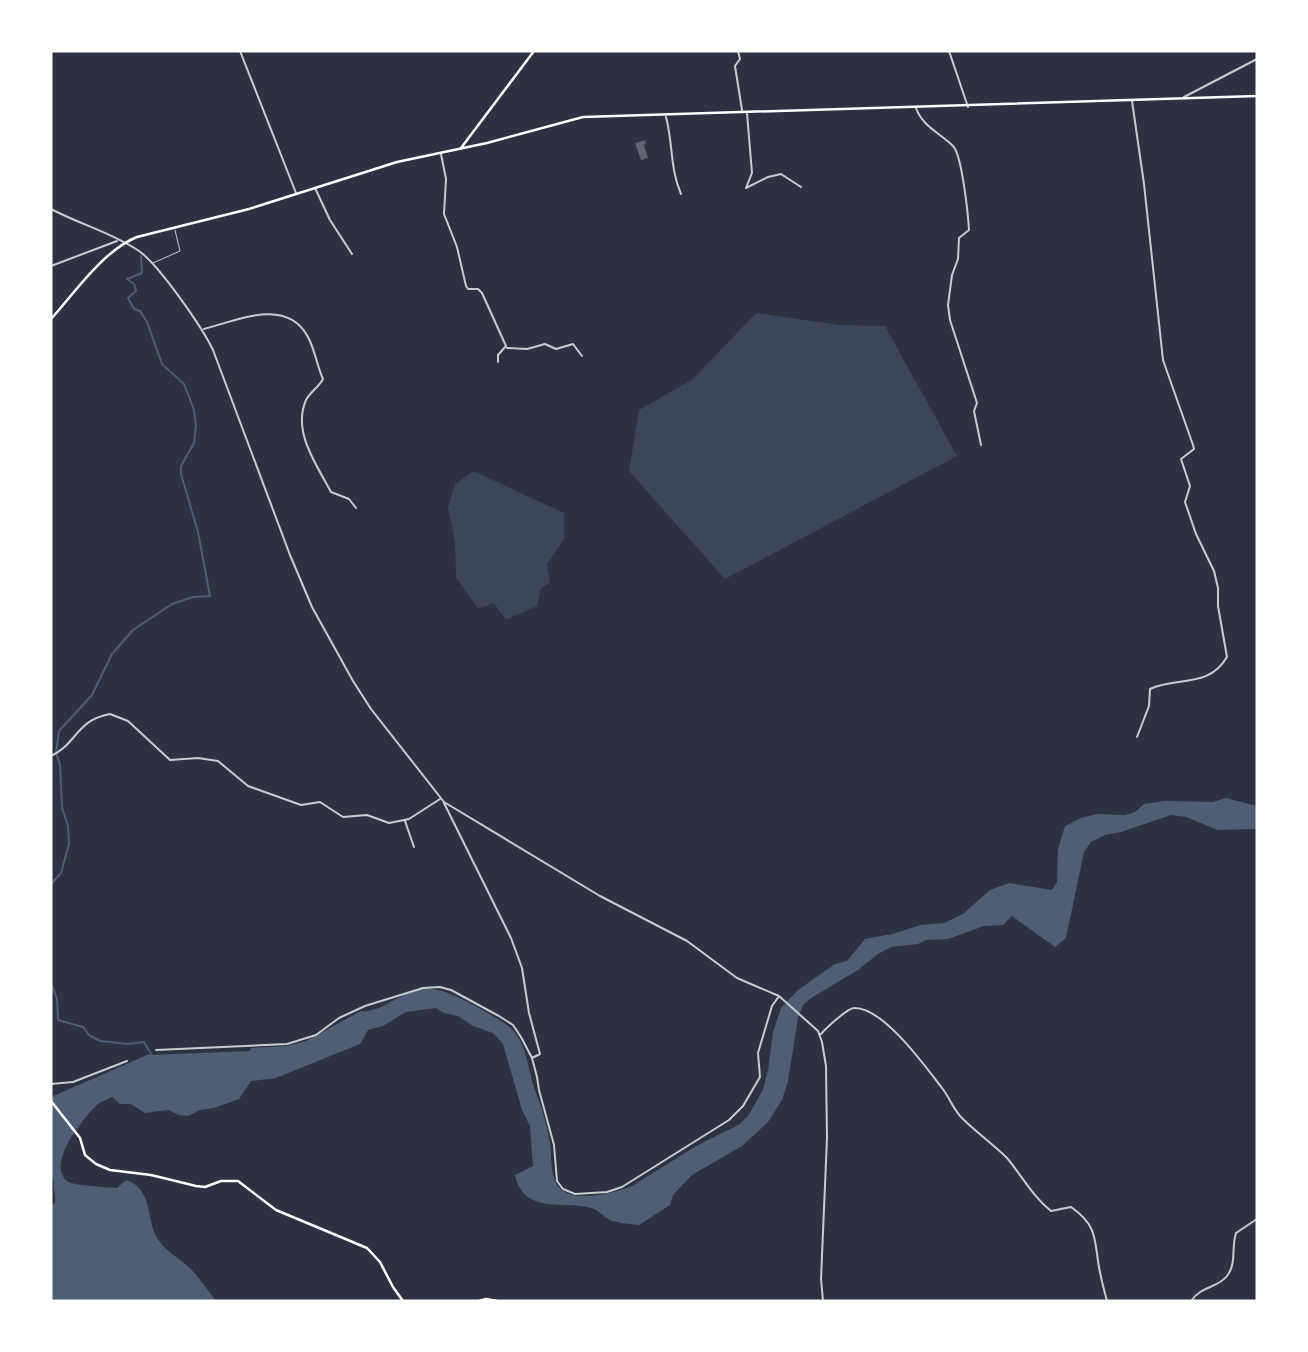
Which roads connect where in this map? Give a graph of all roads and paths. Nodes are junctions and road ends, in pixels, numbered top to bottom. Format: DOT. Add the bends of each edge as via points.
graph roads {
  1 [pos="240,51"];
  2 [pos="534,51"];
  3 [pos="738,51"];
  4 [pos="949,51"];
  5 [pos="1257,59"];
  6 [pos="1257,96"];
  7 [pos="1180,99"];
  8 [pos="1132,101"];
  9 [pos="968,107"];
  10 [pos="916,108"];
  11 [pos="745,112"];
  12 [pos="666,114"];
  13 [pos="461,148"];
  14 [pos="440,153"];
  15 [pos="315,187"];
  16 [pos="801,187"];
  17 [pos="297,194"];
  18 [pos="681,194"];
  19 [pos="51,209"];
  20 [pos="175,228"];
  21 [pos="118,240"];
  22 [pos="123,243"];
  23 [pos="352,254"];
  24 [pos="153,263"];
  25 [pos="51,266"];
  26 [pos="51,319"];
  27 [pos="203,329"];
  28 [pos="506,348"];
  29 [pos="582,356"];
  30 [pos="498,362"];
  31 [pos="981,445"];
  32 [pos="356,508"];
  33 [pos="1137,737"];
  34 [pos="52,756"];
  35 [pos="441,799"];
  36 [pos="444,802"];
  37 [pos="405,820"];
  38 [pos="414,847"];
  39 [pos="779,996"];
  40 [pos="820,1034"];
  41 [pos="156,1050"];
  42 [pos="532,1058"];
  43 [pos="127,1061"];
  44 [pos="51,1084"];
  45 [pos="51,1101"];
  46 [pos="1257,1219"];
  47 [pos="403,1301"];
  48 [pos="479,1301"];
  49 [pos="497,1301"];
  50 [pos="822,1301"];
  51 [pos="1107,1301"];
  52 [pos="1191,1301"];
  1 -- 17 [label="street"];
  2 -- 13 [label="main road"];
  3 -- 11 [label="street" via="735,66"];
  4 -- 9 [label="street"];
  5 -- 7 [label="street"];
  6 -- 7 [label="main road"];
  7 -- 8 [label="main road"];
  8 -- 9 [label="main road"];
  8 -- 33 [label="street" via="1163,359 1193,445 1181,459 1190,486 1185,502 1214,571 1227,657 1198,681 1150,689"];
  9 -- 10 [label="main road"];
  10 -- 11 [label="main road"];
  10 -- 31 [label="street" via="920,119 955,148 964,178 969,230 959,238 948,305 978,403 974,411"];
  11 -- 12 [label="main road"];
  11 -- 16 [label="street" via="752,173 746,188 781,174"];
  12 -- 13 [label="main road" via="583,117"];
  12 -- 18 [label="street" via="674,176"];
  13 -- 14 [label="main road"];
  14 -- 15 [label="main road"];
  14 -- 28 [label="street" via="446,179 444,214 464,279 468,289 482,293"];
  15 -- 17 [label="main road"];
  15 -- 23 [label="street"];
  17 -- 20 [label="main road"];
  19 -- 21 [label="street"];
  20 -- 22 [label="main road"];
  20 -- 24 [label="lane" via="180,251"];
  21 -- 22 [label="street"];
  21 -- 25 [label="street"];
  22 -- 24 [label="street"];
  22 -- 26 [label="main road"];
  24 -- 27 [label="street"];
  27 -- 32 [label="street" via="273,313 303,328 323,379 308,396 301,418 308,448 331,492 349,499"];
  27 -- 35 [label="street" via="312,607 371,709"];
  28 -- 29 [label="street" via="545,344 555,349 573,344"];
  28 -- 30 [label="street"];
  34 -- 37 [label="street" via="67,747 88,721 112,714 128,721 171,761 218,761 246,785 293,803 318,801 346,817"];
  35 -- 36 [label="street"];
  35 -- 37 [label="street"];
  36 -- 39 [label="street" via="600,896 687,941 737,978"];
  36 -- 42 [label="street" via="522,968 540,1054"];
  37 -- 38 [label="street"];
  39 -- 40 [label="street"];
  39 -- 42 [label="street" via="758,1053 760,1077 737,1112 705,1137 607,1192 575,1194 559,1185"];
  40 -- 50 [label="street" via="826,1066 827,1138"];
  40 -- 51 [label="street" via="853,1008 867,1011 891,1027 962,1119 1006,1157 1037,1199 1051,1211 1071,1207 1090,1224"];
  41 -- 42 [label="street" via="295,1043 365,1006 440,987 464,995 513,1026"];
  43 -- 44 [label="street" via="83,1079"];
  45 -- 47 [label="main road" via="87,1157 110,1170 205,1187 233,1180 243,1183 276,1210 367,1248"];
  46 -- 52 [label="street" via="1236,1233 1234,1261 1226,1278"];
  48 -- 49 [label="main road"];
}
